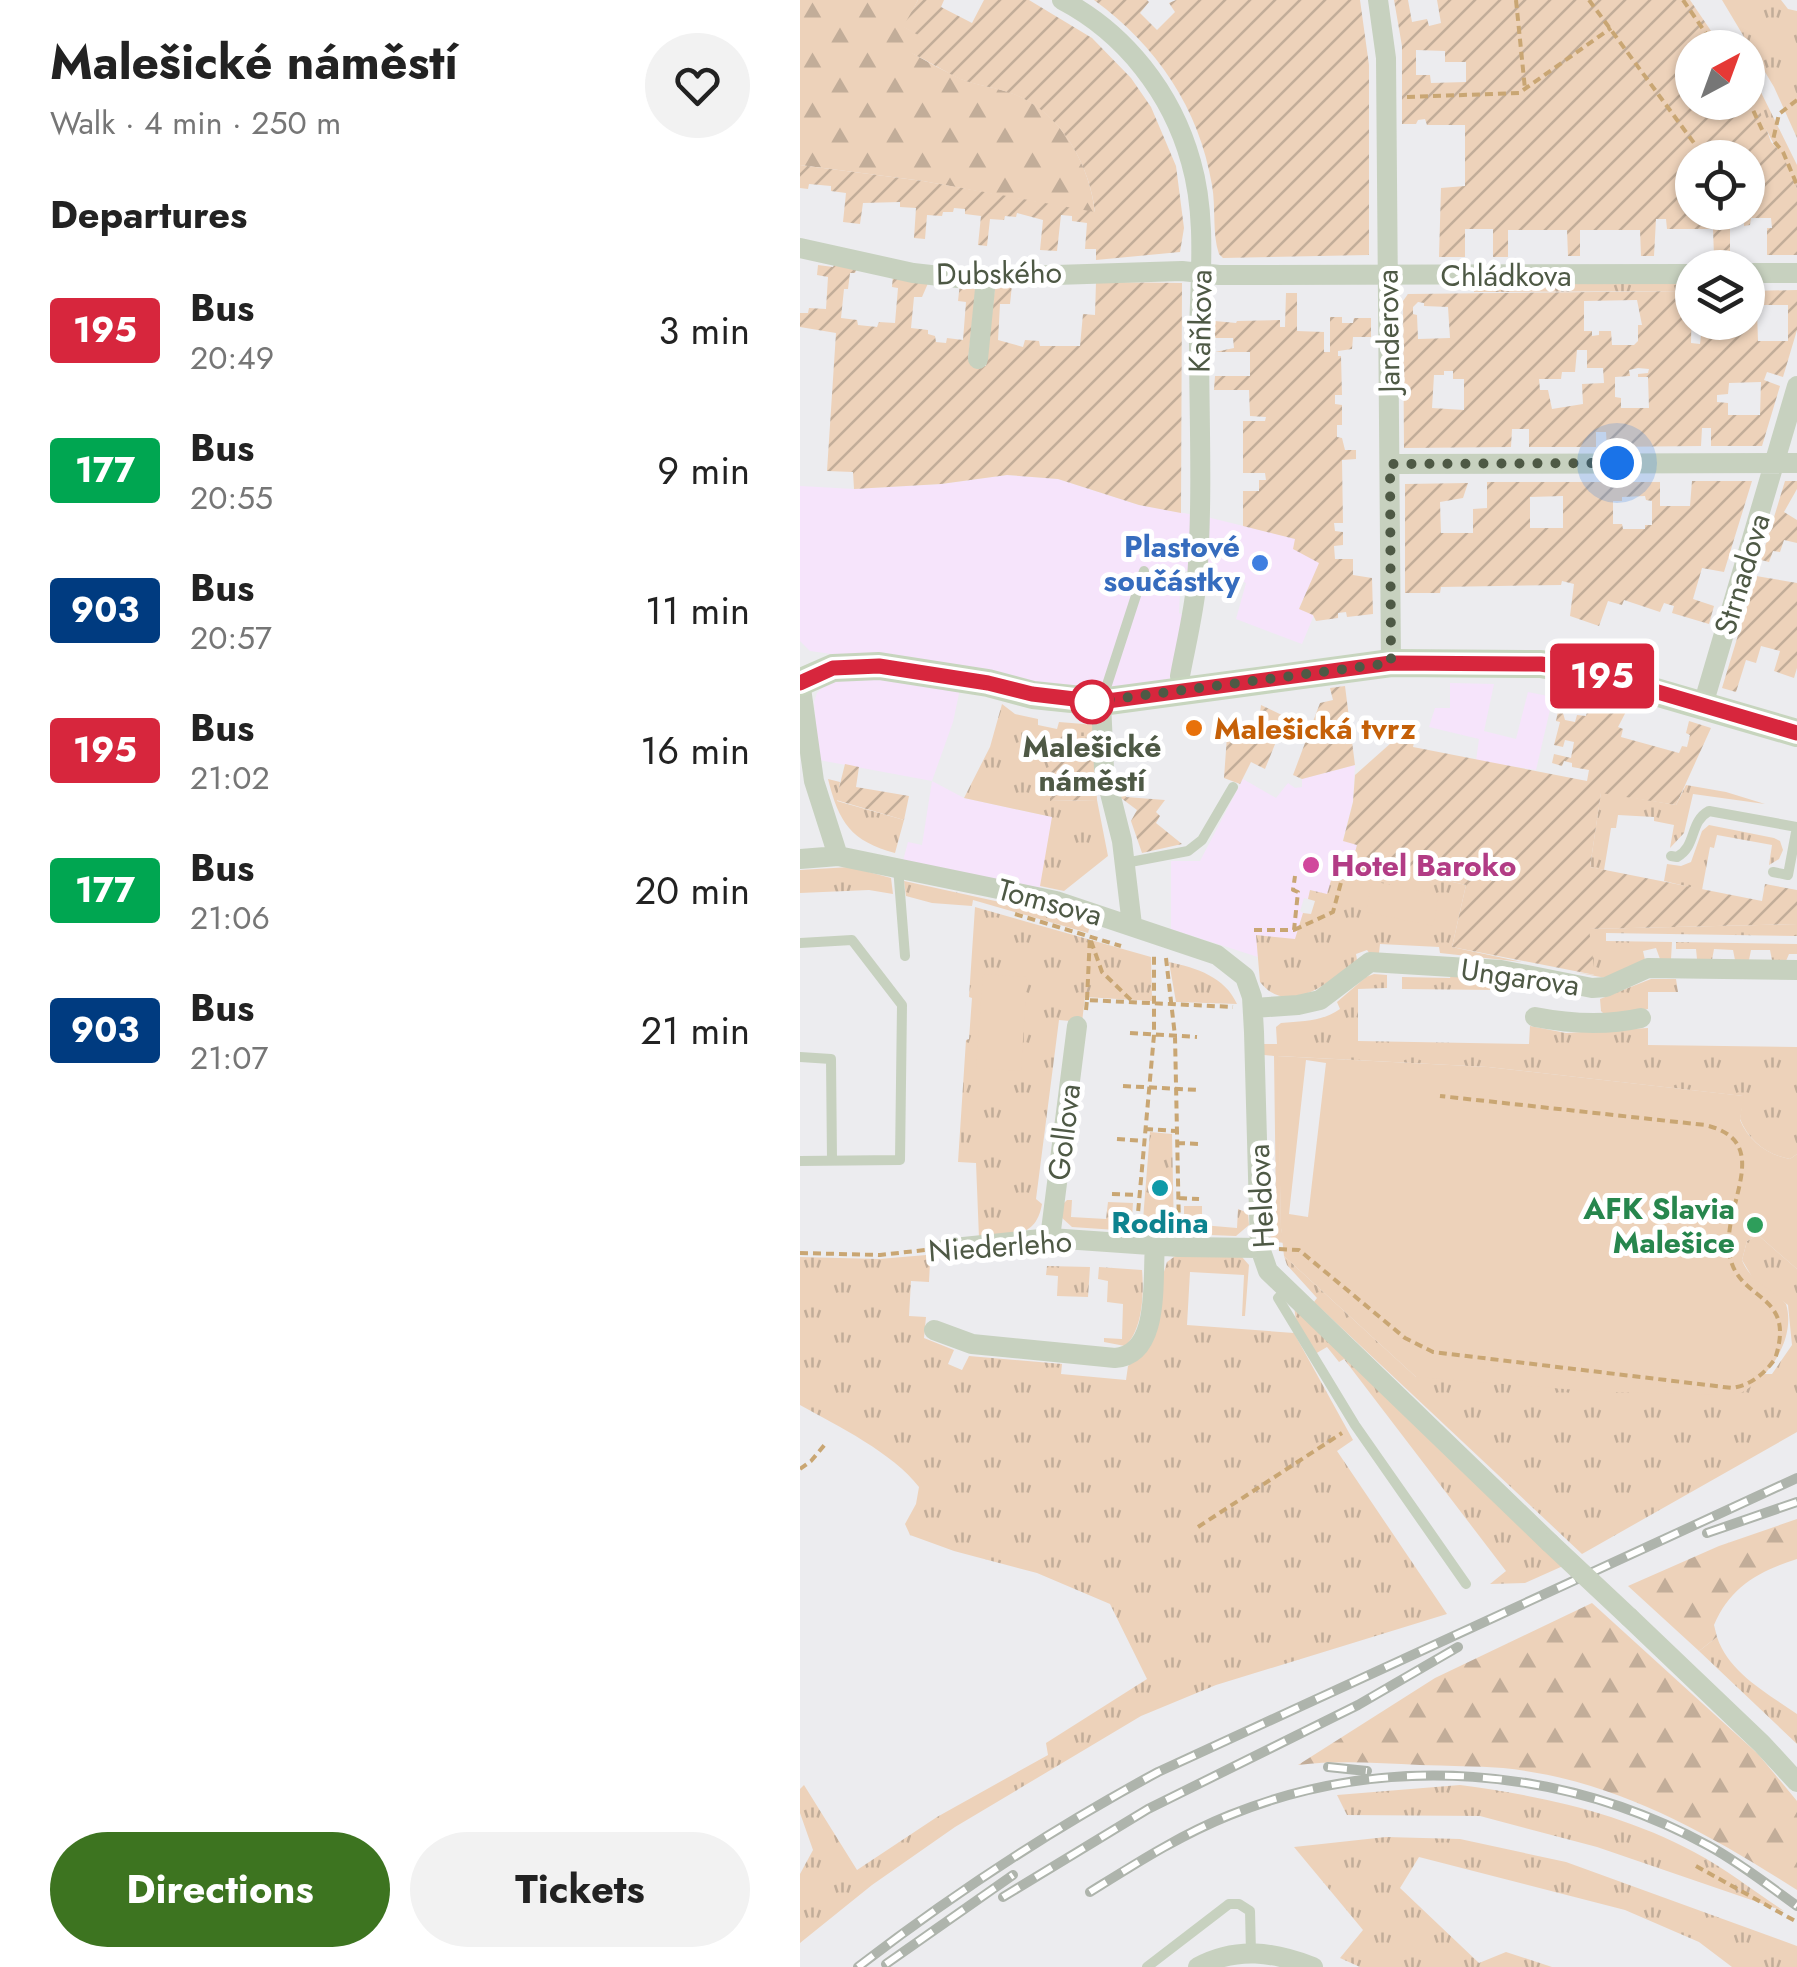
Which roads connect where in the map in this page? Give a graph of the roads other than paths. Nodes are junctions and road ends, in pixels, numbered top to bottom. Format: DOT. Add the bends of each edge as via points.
graph roads {
  1 [pos="1062,0"];
  2 [pos="1378,0"];
  3 [pos="800,248"];
  4 [pos="1797,272"];
  5 [pos="1200,273"];
  6 [pos="1765,273"];
  7 [pos="1675,274"];
  8 [pos="1387,276"];
  9 [pos="986,279"];
  10 [pos="978,359"];
  11 [pos="1797,386"];
  12 [pos="1774,462"];
  13 [pos="1797,463"];
  14 [pos="1390,464"];
  15 [pos="1144,571"];
  16 [pos="1391,663"];
  17 [pos="800,682"];
  18 [pos="1183,692"];
  19 [pos="1100,702"];
  20 [pos="1702,706"];
  21 [pos="1797,733"];
  22 [pos="1232,787"];
  23 [pos="1797,827"];
  24 [pos="838,856"];
  25 [pos="1671,856"];
  26 [pos="800,859"];
  27 [pos="1125,863"];
  28 [pos="898,866"];
  29 [pos="1774,872"];
  30 [pos="1792,876"];
  31 [pos="1132,925"];
  32 [pos="800,942"];
  33 [pos="905,956"];
  34 [pos="1797,970"];
  35 [pos="1592,988"];
  36 [pos="1253,1008"];
  37 [pos="1535,1017"];
  38 [pos="1641,1018"];
  39 [pos="1590,1024"];
  40 [pos="1077,1026"];
  41 [pos="800,1057"];
  42 [pos="832,1160"];
  43 [pos="800,1161"];
  44 [pos="1050,1238"];
  45 [pos="1145,1244"];
  46 [pos="1260,1248"];
  47 [pos="944,1249"];
  48 [pos="1292,1296"];
  49 [pos="934,1330"];
  50 [pos="1466,1584"];
  51 [pos="1797,1782"];
  52 [pos="1251,1953"];
  53 [pos="1146,1967"];
  54 [pos="1198,1967"];
  55 [pos="1313,1967"];
  1 -- 5 [label="street, Kaňkova" via="1118,38 1172,114 1196,183"];
  2 -- 8 [label="street, Janderova" via="1386,58"];
  3 -- 9 [label="street, Dubského" via="913,273"];
  4 -- 6 [label="street"];
  5 -- 8 [label="street, Chládkova"];
  5 -- 9 [label="street, Dubského"];
  5 -- 18 [label="street, Kaňkova" via="1197,576"];
  7 -- 8 [label="street, Chládkova"];
  8 -- 14 [label="street, Janderova"];
  9 -- 10 [label="street"];
  11 -- 12 [label="street, Strnadova"];
  12 -- 13 [label="street"];
  12 -- 14 [label="street"];
  12 -- 20 [label="street, Strnadova"];
  14 -- 16 [label="street, Janderova"];
  15 -- 19 [label="lane"];
  16 -- 18 [label="main road"];
  16 -- 20 [label="main road" via="1562,667"];
  17 -- 19 [label="main road" via="833,668 879,666"];
  17 -- 24 [label="street" via="814,782"];
  18 -- 19 [label="main road"];
  19 -- 27 [label="street, Tomsova" via="1104,769"];
  20 -- 21 [label="main road"];
  22 -- 27 [label="lane" via="1202,840 1188,851"];
  23 -- 25 [label="lane" via="1709,811 1698,820 1687,851"];
  23 -- 30 [label="lane"];
  24 -- 26 [label="street"];
  24 -- 28 [label="street, Tomsova"];
  27 -- 31 [label="street, Tomsova"];
  28 -- 31 [label="street, Tomsova" via="1056,900"];
  28 -- 33 [label="lane"];
  29 -- 30 [label="lane"];
  31 -- 36 [label="street, Heldova" via="1237,968 1250,986"];
  32 -- 42 [label="lane" via="852,940 902,1005 900,1160"];
  34 -- 35 [label="street, Ungarova" via="1648,968"];
  35 -- 36 [label="street, Ungarova" via="1501,970 1370,962 1320,1000"];
  35 -- 39 [label="street"];
  36 -- 46 [label="street, Heldova"];
  37 -- 39 [label="street"];
  38 -- 39 [label="street"];
  40 -- 44 [label="street, Gollova"];
  41 -- 42 [label="lane" via="831,1058"];
  42 -- 43 [label="lane"];
  44 -- 45 [label="street, Niederleho"];
  44 -- 47 [label="street, Niederleho"];
  45 -- 46 [label="street, Niederleho"];
  45 -- 49 [label="street" via="1148,1332 1130,1356 972,1344"];
  46 -- 48 [label="street, Heldova" via="1268,1271"];
  48 -- 50 [label="lane" via="1278,1298 1354,1425"];
  48 -- 51 [label="street, Heldova, bridge"];
  52 -- 53 [label="lane" via="1250,1912 1229,1904"];
  52 -- 54 [label="street"];
  52 -- 55 [label="street"];
}
